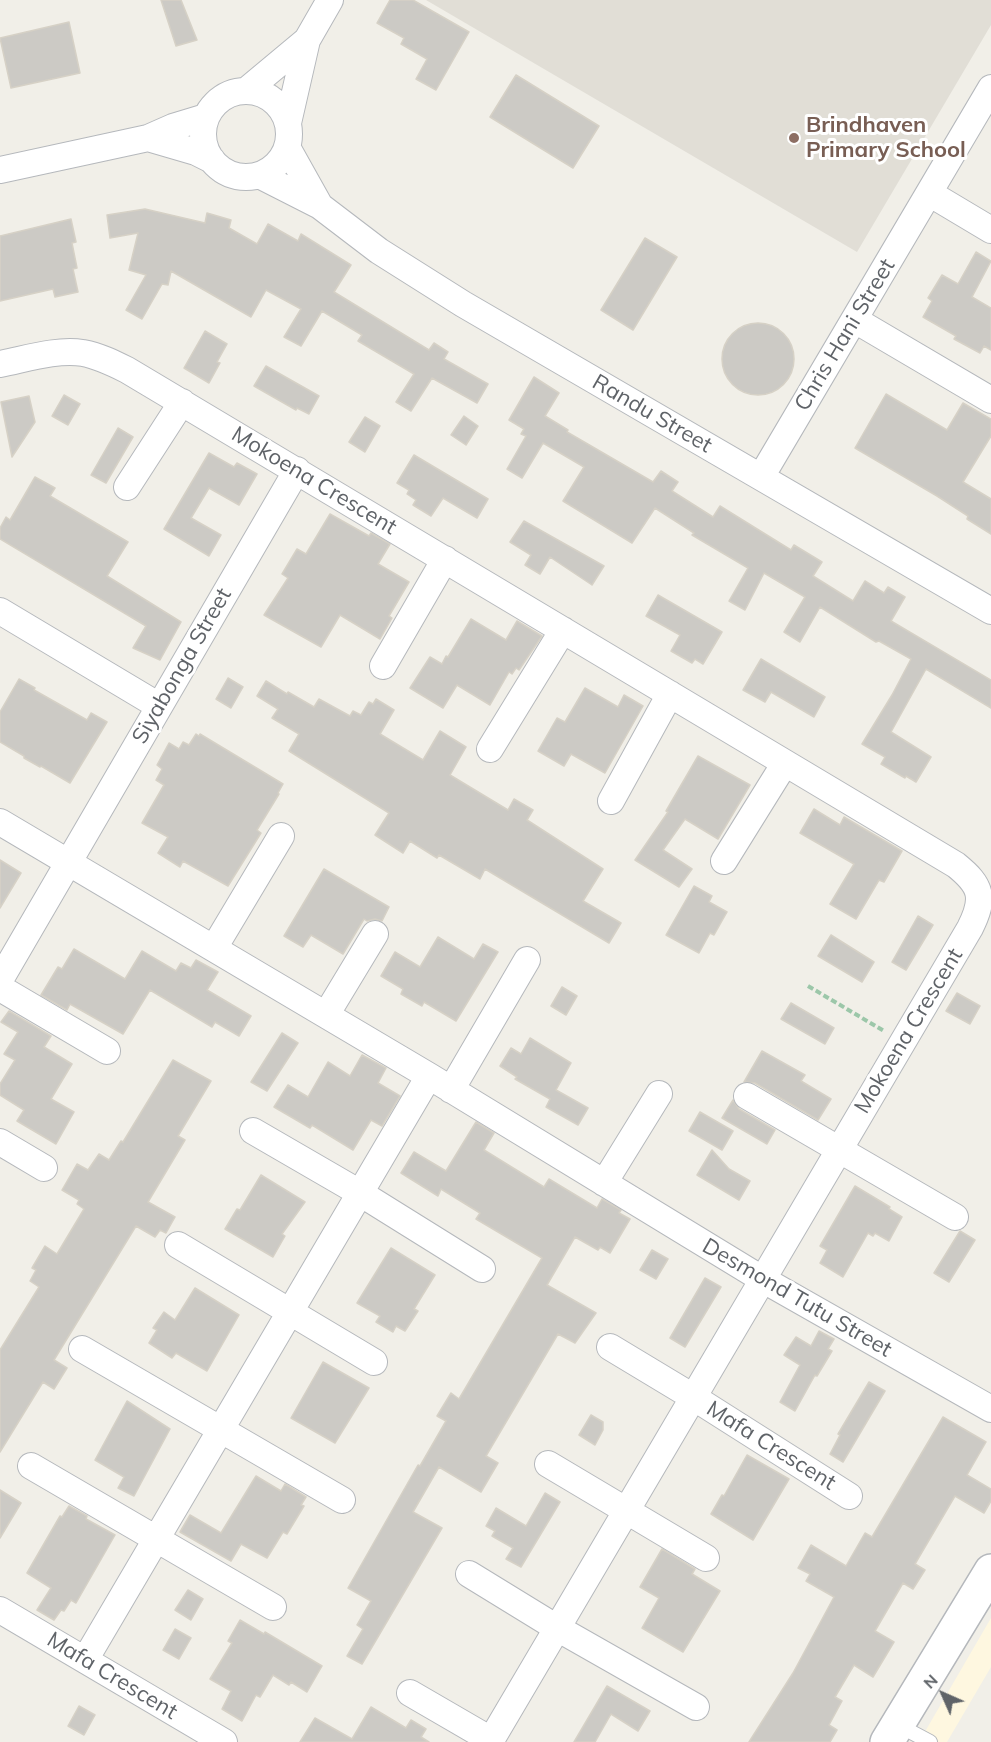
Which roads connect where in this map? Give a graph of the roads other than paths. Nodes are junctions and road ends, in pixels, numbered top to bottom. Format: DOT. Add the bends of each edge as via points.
graph roads {
  1 [pos="330,0"];
  2 [pos="307,40"];
  3 [pos="991,88"];
  4 [pos="247,90"];
  5 [pos="206,117"];
  6 [pos="288,135"];
  7 [pos="148,138"];
  8 [pos="212,160"];
  9 [pos="0,170"];
  10 [pos="259,175"];
  11 [pos="929,193"];
  12 [pos="320,206"];
  13 [pos="991,230"];
  14 [pos="855,320"];
  15 [pos="0,364"];
  16 [pos="991,400"];
  17 [pos="182,402"];
  18 [pos="297,470"];
  19 [pos="761,477"];
  20 [pos="127,487"];
  21 [pos="445,559"];
  22 [pos="0,611"];
  23 [pos="991,611"];
  24 [pos="563,630"];
  25 [pos="383,666"];
  26 [pos="670,694"];
  27 [pos="159,706"];
  28 [pos="490,749"];
  29 [pos="786,763"];
  30 [pos="611,801"];
  31 [pos="0,822"];
  32 [pos="281,836"];
  33 [pos="724,861"];
  34 [pos="68,862"];
  35 [pos="984,917"];
  36 [pos="375,934"];
  37 [pos="214,948"];
  38 [pos="527,960"];
  39 [pos="0,980"];
  40 [pos="0,987"];
  41 [pos="326,1015"];
  42 [pos="107,1051"];
  43 [pos="429,1076"];
  44 [pos="451,1090"];
  45 [pos="659,1094"];
  46 [pos="747,1096"];
  47 [pos="253,1131"];
  48 [pos="0,1142"];
  49 [pos="839,1150"];
  50 [pos="44,1168"];
  51 [pos="604,1183"];
  52 [pos="360,1193"];
  53 [pos="955,1217"];
  54 [pos="178,1245"];
  55 [pos="482,1269"];
  56 [pos="762,1279"];
  57 [pos="291,1311"];
  58 [pos="610,1347"];
  59 [pos="82,1349"];
  60 [pos="374,1362"];
  61 [pos="693,1397"];
  62 [pos="991,1409"];
  63 [pos="221,1430"];
  64 [pos="548,1464"];
  65 [pos="31,1466"];
  66 [pos="849,1496"];
  67 [pos="342,1500"];
  68 [pos="626,1511"];
  69 [pos="156,1539"];
  70 [pos="706,1558"];
  71 [pos="991,1571"];
  72 [pos="469,1574"];
  73 [pos="273,1607"];
  74 [pos="0,1610"];
  75 [pos="557,1628"];
  76 [pos="85,1660"];
  77 [pos="410,1693"];
  78 [pos="696,1707"];
  79 [pos="892,1733"];
  80 [pos="490,1741"];
  81 [pos="224,1742"];
  82 [pos="930,1742"];
  1 -- 2 [label="street"];
  2 -- 4 [label="street"];
  2 -- 6 [label="street"];
  3 -- 11 [label="street, Chris Hani Street"];
  4 -- 5 [label="street" via="227,94"];
  4 -- 6 [label="street" via="278,103"];
  5 -- 7 [label="street"];
  5 -- 8 [label="street" via="203,140"];
  6 -- 10 [label="street" via="276,164"];
  6 -- 12 [label="street, Randu Street"];
  7 -- 8 [label="street"];
  7 -- 9 [label="street"];
  8 -- 10 [label="street" via="228,173"];
  10 -- 12 [label="street, Randu Street"];
  11 -- 13 [label="street"];
  11 -- 14 [label="street, Chris Hani Street"];
  12 -- 19 [label="street, Randu Street" via="415,275"];
  14 -- 16 [label="street"];
  14 -- 19 [label="street, Chris Hani Street"];
  15 -- 17 [label="street, Mokoena Crescent" via="60,353 83,353 127,370"];
  17 -- 18 [label="street, Mokoena Crescent"];
  17 -- 20 [label="street"];
  18 -- 21 [label="street, Mokoena Crescent"];
  18 -- 27 [label="street, Siyabonga Street"];
  19 -- 23 [label="street, Randu Street"];
  21 -- 24 [label="street, Mokoena Crescent"];
  21 -- 25 [label="street"];
  22 -- 27 [label="street"];
  24 -- 26 [label="street, Mokoena Crescent"];
  24 -- 28 [label="street"];
  26 -- 29 [label="street, Mokoena Crescent"];
  26 -- 30 [label="street"];
  27 -- 34 [label="street, Siyabonga Street"];
  29 -- 33 [label="street"];
  29 -- 35 [label="street, Mokoena Crescent" via="956,865 976,886"];
  31 -- 34 [label="street, Desmond Tutu Street"];
  32 -- 37 [label="street"];
  34 -- 37 [label="street, Desmond Tutu Street"];
  34 -- 39 [label="street"];
  35 -- 49 [label="street, Mokoena Crescent"];
  36 -- 41 [label="street"];
  37 -- 41 [label="street, Desmond Tutu Street"];
  38 -- 44 [label="street"];
  40 -- 42 [label="street"];
  41 -- 43 [label="street, Desmond Tutu Street"];
  43 -- 44 [label="street, Desmond Tutu Street"];
  43 -- 52 [label="street"];
  44 -- 51 [label="street, Desmond Tutu Street"];
  45 -- 51 [label="street"];
  46 -- 49 [label="street"];
  47 -- 52 [label="street"];
  48 -- 50 [label="street"];
  49 -- 53 [label="street"];
  49 -- 56 [label="street, Mokoena Crescent"];
  51 -- 56 [label="street, Desmond Tutu Street"];
  52 -- 55 [label="street"];
  52 -- 57 [label="street"];
  54 -- 57 [label="street"];
  56 -- 61 [label="street, Mafa Crescent"];
  56 -- 62 [label="street, Desmond Tutu Street"];
  57 -- 60 [label="street"];
  57 -- 63 [label="street"];
  58 -- 61 [label="street, Mafa Crescent"];
  59 -- 63 [label="street"];
  61 -- 66 [label="street, Mafa Crescent"];
  61 -- 68 [label="street, Mafa Crescent"];
  63 -- 67 [label="street"];
  63 -- 69 [label="street"];
  64 -- 68 [label="street"];
  65 -- 69 [label="street"];
  68 -- 70 [label="street"];
  68 -- 75 [label="street, Mafa Crescent"];
  69 -- 73 [label="street"];
  69 -- 76 [label="street"];
  71 -- 79 [label="street"];
  72 -- 75 [label="street"];
  74 -- 76 [label="street, Mafa Crescent"];
  75 -- 78 [label="street"];
  75 -- 80 [label="street, Mafa Crescent"];
  76 -- 81 [label="street, Mafa Crescent"];
  77 -- 80 [label="street, Mafa Crescent"];
  79 -- 82 [label="lane"];
}
